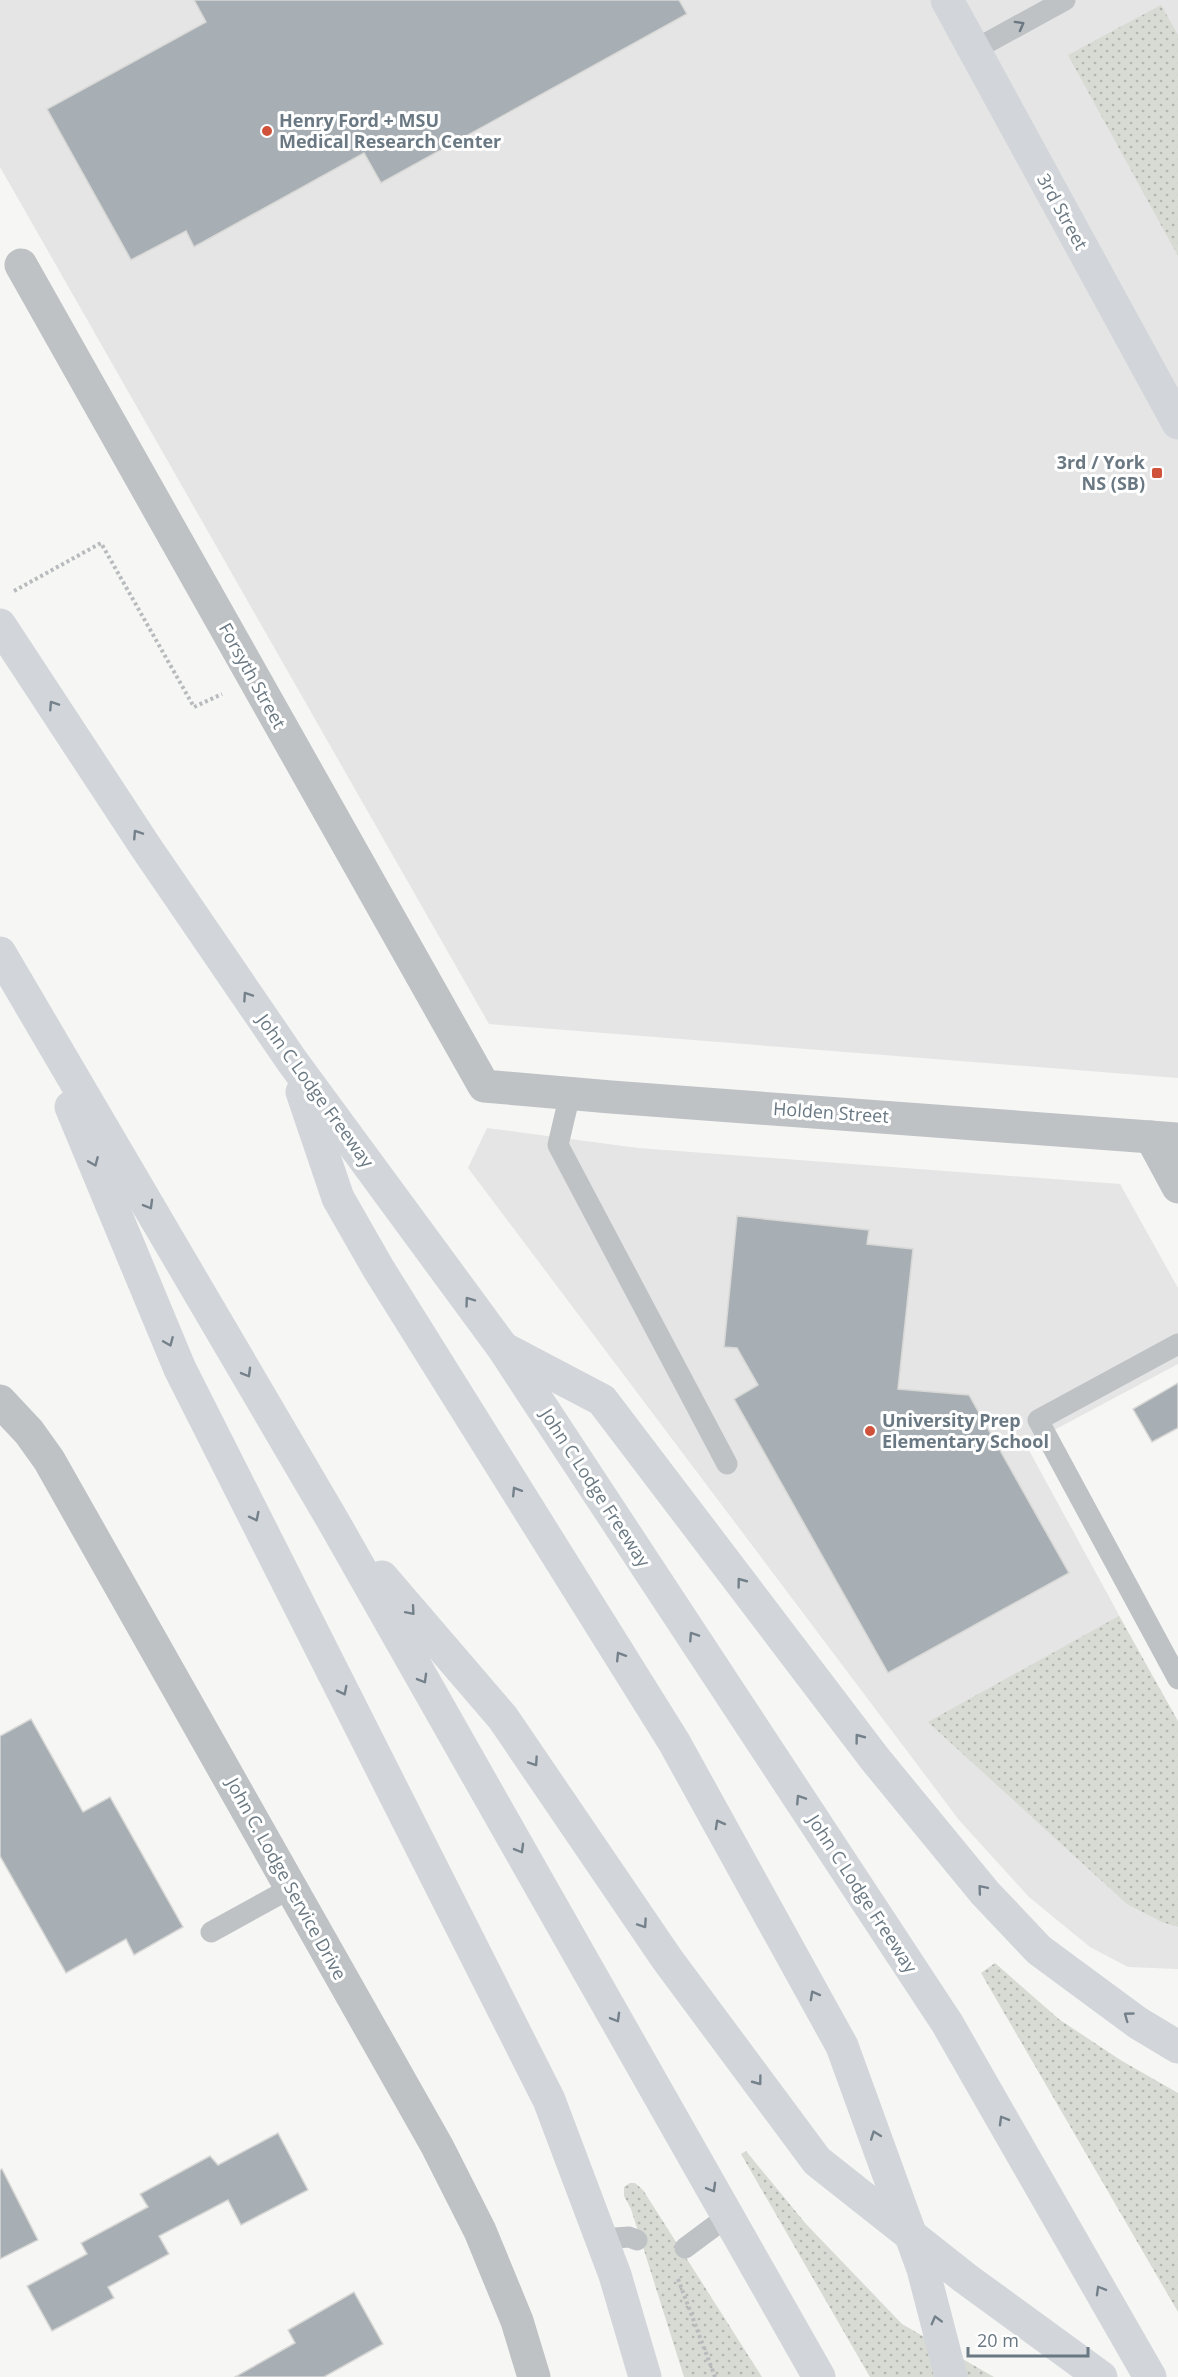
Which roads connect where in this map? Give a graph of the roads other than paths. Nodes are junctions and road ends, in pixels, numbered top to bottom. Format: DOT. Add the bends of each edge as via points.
graph roads {
  1 [pos="947,0"];
  2 [pos="1065,0"];
  3 [pos="974,51"];
  4 [pos="21,265"];
  5 [pos="1178,423"];
  6 [pos="0,625"];
  7 [pos="0,953"];
  8 [pos="24,992"];
  9 [pos="292,1061"];
  10 [pos="484,1086"];
  11 [pos="570,1094"];
  12 [pos="1164,1138"];
  13 [pos="1178,1187"];
  14 [pos="1178,1344"];
  15 [pos="503,1348"];
  16 [pos="0,1401"];
  17 [pos="728,1464"];
  18 [pos="332,1518"];
  19 [pos="1178,1679"];
  20 [pos="291,1888"];
  21 [pos="211,1932"];
  22 [pos="1178,2047"];
  23 [pos="728,2216"];
  24 [pos="600,2239"];
  25 [pos="637,2240"];
  26 [pos="685,2248"];
  27 [pos="534,2377"];
  28 [pos="645,2377"];
  29 [pos="819,2377"];
  30 [pos="951,2377"];
  31 [pos="1101,2377"];
  32 [pos="1150,2377"];
  1 -- 3 [label="main road, 3rd Street"];
  3 -- 2 [label="lane, one-way"];
  3 -- 5 [label="main road, 3rd Street"];
  4 -- 10 [label="street, Forsyth Street"];
  9 -- 6 [label="main road, John C Lodge Freeway, one-way"];
  7 -- 8 [label="main road"];
  8 -- 18 [label="main road, one-way"];
  8 -- 24 [label="main road, one-way" via="180,1370 549,2100"];
  15 -- 9 [label="main road, John C Lodge Freeway, one-way"];
  30 -- 9 [label="main road, one-way" via="923,2270 842,2046 674,1742 338,1198"];
  10 -- 11 [label="street, Holden Street"];
  11 -- 12 [label="street, Holden Street"];
  11 -- 17 [label="lane" via="558,1145"];
  12 -- 13 [label="street"];
  14 -- 19 [label="lane" via="1038,1420"];
  22 -- 15 [label="main road, one-way" via="1138,2023 1039,1950 985,1893 875,1759 602,1400"];
  32 -- 15 [label="main road, John C Lodge Freeway, one-way" via="947,2023"];
  16 -- 20 [label="street, John C. Lodge Service Drive" via="49,1460"];
  18 -- 23 [label="main road, one-way"];
  18 -- 31 [label="main road, one-way" via="503,1718 667,1959 817,2160 965,2278"];
  20 -- 21 [label="lane"];
  20 -- 27 [label="street, John C. Lodge Service Drive" via="480,2231 517,2321"];
  23 -- 26 [label="lane"];
  23 -- 29 [label="main road"];
  24 -- 25 [label="lane"];
  24 -- 28 [label="main road" via="615,2275"];
}
